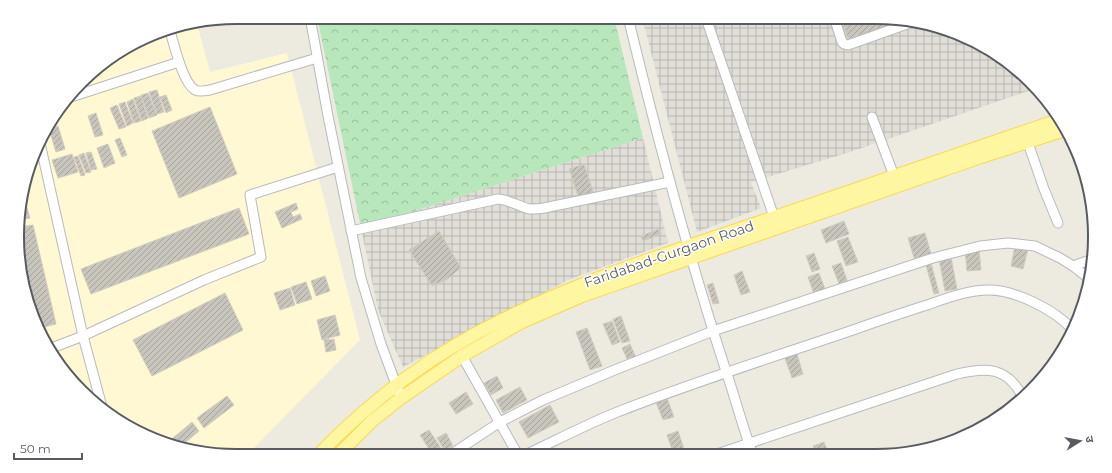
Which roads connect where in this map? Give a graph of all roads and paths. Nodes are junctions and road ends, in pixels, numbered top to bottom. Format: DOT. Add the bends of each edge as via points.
graph roads {
  1 [pos="311,24"];
  2 [pos="630,24"];
  3 [pos="708,24"];
  4 [pos="836,24"];
  5 [pos="902,26"];
  6 [pos="171,34"];
  7 [pos="317,58"];
  8 [pos="179,62"];
  9 [pos="79,94"];
  10 [pos="872,117"];
  11 [pos="1054,121"];
  12 [pos="1061,132"];
  13 [pos="1028,143"];
  14 [pos="42,151"];
  15 [pos="338,167"];
  16 [pos="894,176"];
  17 [pos="670,182"];
  18 [pos="774,217"];
  19 [pos="1058,223"];
  20 [pos="351,231"];
  21 [pos="688,253"];
  22 [pos="1086,261"];
  23 [pos="1073,266"];
  24 [pos="1084,275"];
  25 [pos="1069,325"];
  26 [pos="712,331"];
  27 [pos="83,336"];
  28 [pos="55,347"];
  29 [pos="462,356"];
  30 [pos="727,373"];
  31 [pos="396,385"];
  32 [pos="1020,392"];
  33 [pos="401,398"];
  34 [pos="100,399"];
  35 [pos="500,422"];
  36 [pos="749,443"];
  37 [pos="323,449"];
  38 [pos="344,449"];
  39 [pos="459,449"];
  40 [pos="515,449"];
  41 [pos="538,449"];
  42 [pos="732,449"];
  43 [pos="751,449"];
  1 -- 7 [label="street"];
  2 -- 17 [label="street"];
  3 -- 18 [label="street"];
  4 -- 5 [label="street" via="842,42 848,45"];
  6 -- 8 [label="street"];
  7 -- 8 [label="street" via="204,91 194,89 189,84"];
  7 -- 15 [label="street"];
  8 -- 9 [label="street"];
  10 -- 16 [label="street"];
  11 -- 16 [label="main road, Faridabad-Gurgaon Road"];
  12 -- 13 [label="main road, Faridabad-Gurgaon Road"];
  13 -- 19 [label="street"];
  13 -- 21 [label="main road, Faridabad-Gurgaon Road"];
  14 -- 27 [label="street"];
  15 -- 20 [label="street"];
  15 -- 27 [label="street" via="250,195 261,257 204,280"];
  16 -- 18 [label="main road, Faridabad-Gurgaon Road"];
  17 -- 20 [label="street" via="544,208 531,209 498,199"];
  17 -- 21 [label="street"];
  18 -- 21 [label="main road, Faridabad-Gurgaon Road"];
  20 -- 31 [label="street" via="366,296"];
  21 -- 26 [label="street"];
  21 -- 29 [label="main road, Faridabad-Gurgaon Road" via="522,322"];
  21 -- 31 [label="main road, Faridabad-Gurgaon Road" via="558,294 501,320"];
  22 -- 23 [label="street"];
  23 -- 24 [label="street"];
  23 -- 26 [label="street" via="1035,246 1008,243 980,246 933,258"];
  25 -- 30 [label="street" via="1055,314 1032,302 998,291 975,291"];
  26 -- 30 [label="street"];
  26 -- 35 [label="street" via="562,392"];
  27 -- 28 [label="street"];
  27 -- 34 [label="street"];
  29 -- 33 [label="main road, Faridabad-Gurgaon Road"];
  29 -- 35 [label="street"];
  30 -- 36 [label="street"];
  30 -- 41 [label="street" via="614,414"];
  31 -- 33 [label="street"];
  31 -- 37 [label="main road, Faridabad-Gurgaon Road"];
  32 -- 36 [label="street" via="1001,373 987,370 972,371"];
  33 -- 38 [label="main road, Faridabad-Gurgaon Road" via="372,421"];
  35 -- 39 [label="street"];
  35 -- 40 [label="street"];
  36 -- 42 [label="street"];
  36 -- 43 [label="street"];
}
